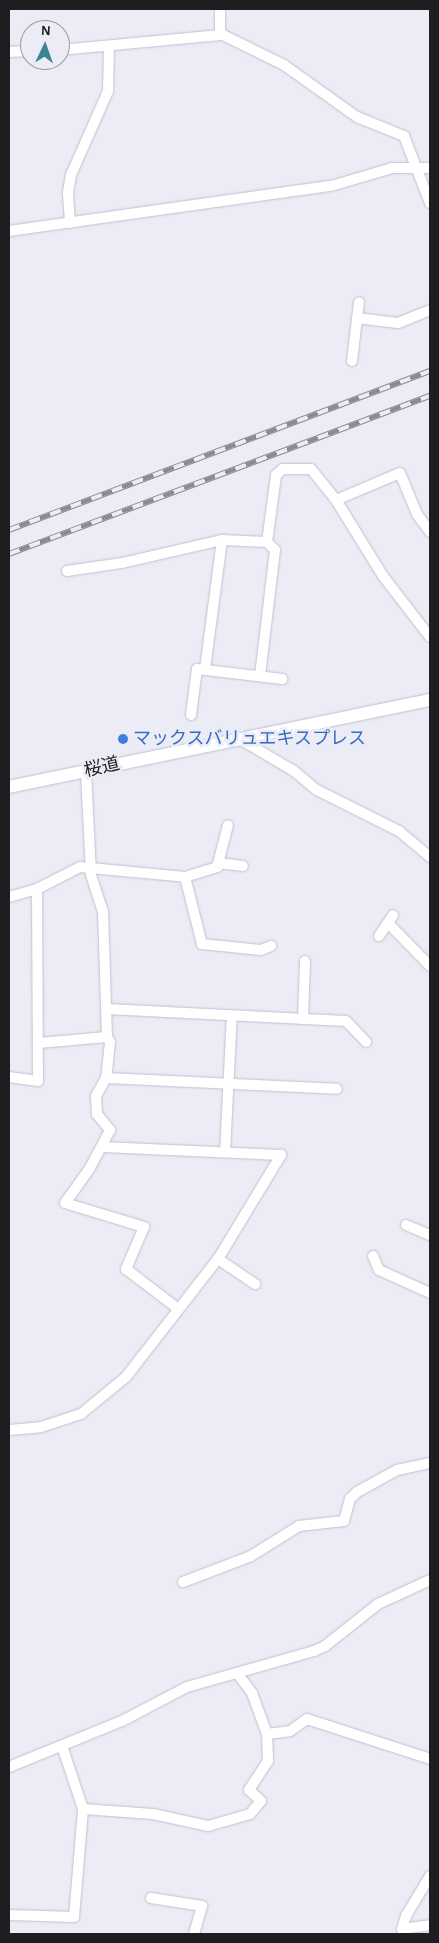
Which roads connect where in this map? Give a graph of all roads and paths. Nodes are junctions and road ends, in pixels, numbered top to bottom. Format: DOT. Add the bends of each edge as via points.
graph roads {
  1 [pos="220,9"];
  2 [pos="220,35"];
  3 [pos="109,47"];
  4 [pos="70,49"];
  5 [pos="417,167"];
  6 [pos="430,168"];
  7 [pos="430,202"];
  8 [pos="70,223"];
  9 [pos="9,231"];
  10 [pos="359,302"];
  11 [pos="430,310"];
  12 [pos="357,318"];
  13 [pos="352,361"];
  14 [pos="336,500"];
  15 [pos="430,532"];
  16 [pos="222,540"];
  17 [pos="267,542"];
  18 [pos="66,570"];
  19 [pos="430,637"];
  20 [pos="205,669"];
  21 [pos="260,676"];
  22 [pos="282,678"];
  23 [pos="430,700"];
  24 [pos="191,715"];
  25 [pos="238,738"];
  26 [pos="86,772"];
  27 [pos="9,787"];
  28 [pos="228,825"];
  29 [pos="430,857"];
  30 [pos="218,863"];
  31 [pos="92,866"];
  32 [pos="243,866"];
  33 [pos="186,877"];
  34 [pos="37,888"];
  35 [pos="9,897"];
  36 [pos="379,936"];
  37 [pos="271,946"];
  38 [pos="305,961"];
  39 [pos="430,966"];
  40 [pos="107,1009"];
  41 [pos="232,1016"];
  42 [pos="303,1019"];
  43 [pos="107,1037"];
  44 [pos="366,1042"];
  45 [pos="39,1043"];
  46 [pos="9,1077"];
  47 [pos="106,1078"];
  48 [pos="229,1084"];
  49 [pos="336,1089"];
  50 [pos="103,1146"];
  51 [pos="225,1152"];
  52 [pos="406,1225"];
  53 [pos="430,1235"];
  54 [pos="373,1256"];
  55 [pos="218,1258"];
  56 [pos="255,1284"];
  57 [pos="430,1293"];
  58 [pos="178,1308"];
  59 [pos="9,1430"];
  60 [pos="430,1463"];
  61 [pos="430,1580"];
  62 [pos="183,1582"];
  63 [pos="237,1673"];
  64 [pos="267,1734"];
  65 [pos="62,1746"];
  66 [pos="430,1760"];
  67 [pos="9,1767"];
  68 [pos="83,1809"];
  69 [pos="430,1876"];
  70 [pos="152,1898"];
  71 [pos="9,1914"];
  72 [pos="430,1925"];
  73 [pos="194,1934"];
  1 -- 2 [label="street"];
  2 -- 3 [label="street"];
  2 -- 5 [label="street" via="284,65 357,117 404,136"];
  3 -- 4 [label="street"];
  3 -- 8 [label="street" via="108,91 71,175 68,192"];
  5 -- 6 [label="street"];
  5 -- 7 [label="street"];
  5 -- 8 [label="street" via="377,170 331,186"];
  8 -- 9 [label="street"];
  10 -- 12 [label="street"];
  11 -- 12 [label="street" via="398,323"];
  12 -- 13 [label="street"];
  14 -- 15 [label="street" via="400,473 417,514"];
  14 -- 17 [label="street" via="310,469 283,469 276,475"];
  14 -- 19 [label="street" via="384,576"];
  16 -- 17 [label="street"];
  16 -- 18 [label="street" via="122,563"];
  16 -- 20 [label="street"];
  17 -- 21 [label="street" via="275,550"];
  20 -- 21 [label="street"];
  20 -- 24 [label="street" via="197,669"];
  21 -- 22 [label="street"];
  23 -- 25 [label="street, 桜道"];
  25 -- 26 [label="street, 桜道"];
  25 -- 29 [label="street" via="294,771 317,790 399,831"];
  26 -- 27 [label="street, 桜道"];
  26 -- 31 [label="street"];
  28 -- 30 [label="street"];
  30 -- 32 [label="street"];
  30 -- 33 [label="street" via="216,867"];
  31 -- 33 [label="street"];
  31 -- 34 [label="street" via="80,867"];
  31 -- 40 [label="street" via="91,875 103,911"];
  33 -- 37 [label="street" via="202,944 261,950"];
  34 -- 35 [label="street"];
  34 -- 45 [label="street"];
  36 -- 39 [label="street" via="390,919"];
  38 -- 42 [label="street"];
  40 -- 41 [label="street"];
  40 -- 43 [label="street"];
  41 -- 42 [label="street"];
  41 -- 48 [label="street"];
  42 -- 44 [label="street" via="346,1021"];
  43 -- 45 [label="street"];
  43 -- 47 [label="street" via="110,1042"];
  45 -- 46 [label="street" via="38,1081"];
  47 -- 48 [label="street"];
  47 -- 50 [label="street" via="96,1096 97,1114 110,1130"];
  48 -- 49 [label="street"];
  48 -- 51 [label="street"];
  50 -- 51 [label="street"];
  50 -- 58 [label="street" via="65,1203 144,1227 126,1269"];
  51 -- 55 [label="street" via="281,1155"];
  52 -- 53 [label="street"];
  54 -- 57 [label="street" via="379,1270"];
  55 -- 56 [label="street"];
  55 -- 58 [label="street"];
  58 -- 59 [label="street" via="126,1377 81,1414 41,1428"];
  60 -- 62 [label="street" via="397,1470 357,1492 350,1499 344,1521 299,1526 250,1556"];
  61 -- 63 [label="street" via="378,1604 325,1646"];
  63 -- 64 [label="street" via="252,1692"];
  63 -- 65 [label="street" via="166,1695 122,1720"];
  64 -- 66 [label="street" via="290,1731 307,1719"];
  64 -- 68 [label="street" via="268,1761 249,1790 261,1801 250,1814 208,1826 153,1814"];
  65 -- 67 [label="street"];
  65 -- 68 [label="street"];
  68 -- 71 [label="street" via="74,1917"];
  69 -- 72 [label="street" via="406,1916 402,1929"];
  70 -- 73 [label="street" via="202,1906"];
}
